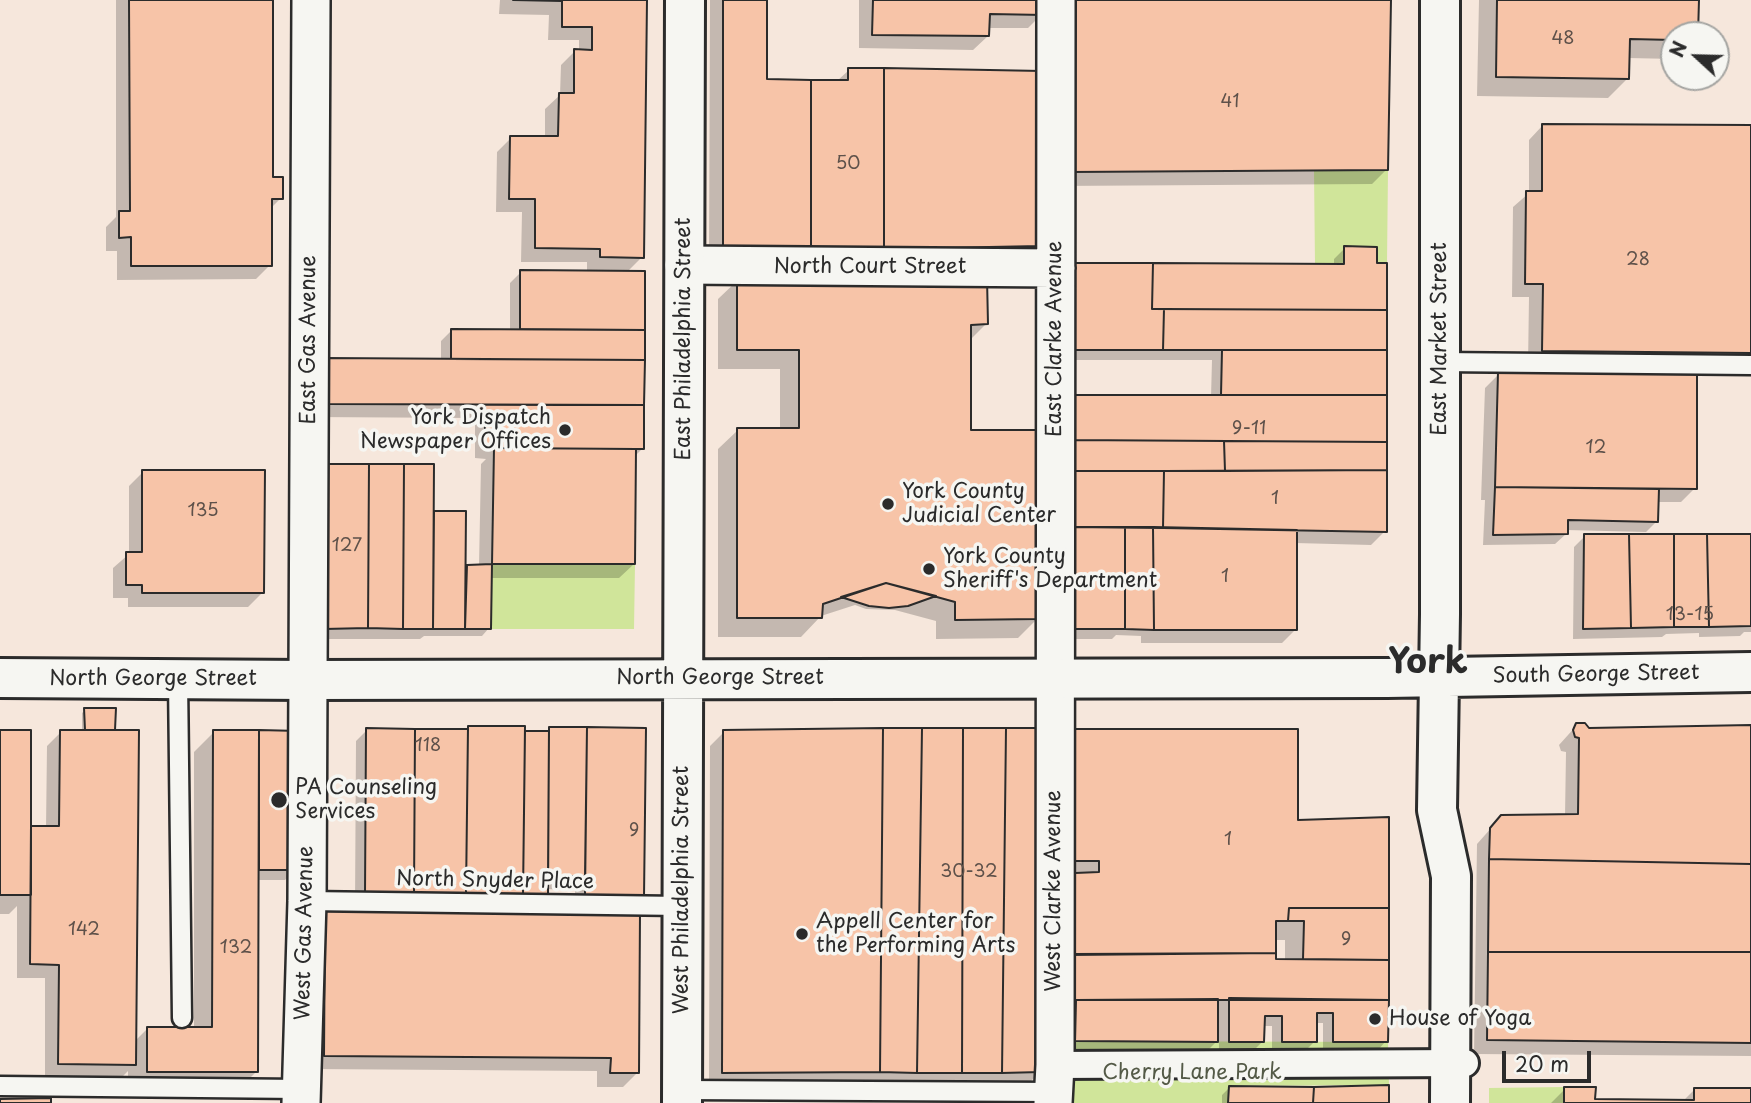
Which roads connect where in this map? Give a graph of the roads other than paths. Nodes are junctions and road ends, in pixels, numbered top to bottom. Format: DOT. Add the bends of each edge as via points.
graph roads {
  1 [pos="310,0"];
  2 [pos="685,0"];
  3 [pos="1056,0"];
  4 [pos="1440,0"];
  5 [pos="684,265"];
  6 [pos="1056,268"];
  7 [pos="1440,362"];
  8 [pos="1751,365"];
  9 [pos="1751,672"];
  10 [pos="0,678"];
  11 [pos="178,678"];
  12 [pos="682,678"];
  13 [pos="1440,678"];
  14 [pos="1054,679"];
  15 [pos="307,680"];
  16 [pos="307,901"];
  17 [pos="682,906"];
  18 [pos="181,1018"];
  19 [pos="1458,1063"];
  20 [pos="0,1086"];
  21 [pos="1053,1087"];
  22 [pos="301,1096"];
  23 [pos="682,1096"];
  24 [pos="1450,1103"];
  1 -- 15 [label="street, East Gas Avenue"];
  2 -- 5 [label="main road, East Philadelphia Street"];
  3 -- 6 [label="street, East Clarke Avenue"];
  4 -- 7 [label="main road, East Market Street"];
  5 -- 6 [label="street, North Court Street"];
  5 -- 12 [label="main road, East Philadelphia Street"];
  6 -- 14 [label="street, East Clarke Avenue"];
  7 -- 8 [label="lane"];
  7 -- 13 [label="main road, East Market Street"];
  9 -- 13 [label="main road, South George Street"];
  10 -- 11 [label="main road, North George Street"];
  11 -- 15 [label="main road, North George Street"];
  11 -- 18 [label="lane"];
  12 -- 14 [label="main road, North George Street"];
  12 -- 15 [label="main road, North George Street"];
  12 -- 17 [label="main road, West Philadelphia Street"];
  13 -- 14 [label="main road, North George Street"];
  13 -- 19 [label="main road, East Market Street" via="1437,810 1451,876"];
  14 -- 21 [label="street, West Clarke Avenue"];
  15 -- 16 [label="street, West Gas Avenue"];
  16 -- 17 [label="lane, North Snyder Place"];
  16 -- 22 [label="street, West Gas Avenue"];
  17 -- 23 [label="main road, West Philadelphia Street"];
  19 -- 21 [label="street"];
  19 -- 24 [label="main road, East Market Street"];
  20 -- 22 [label="lane"];
  21 -- 23 [label="lane"];
}
